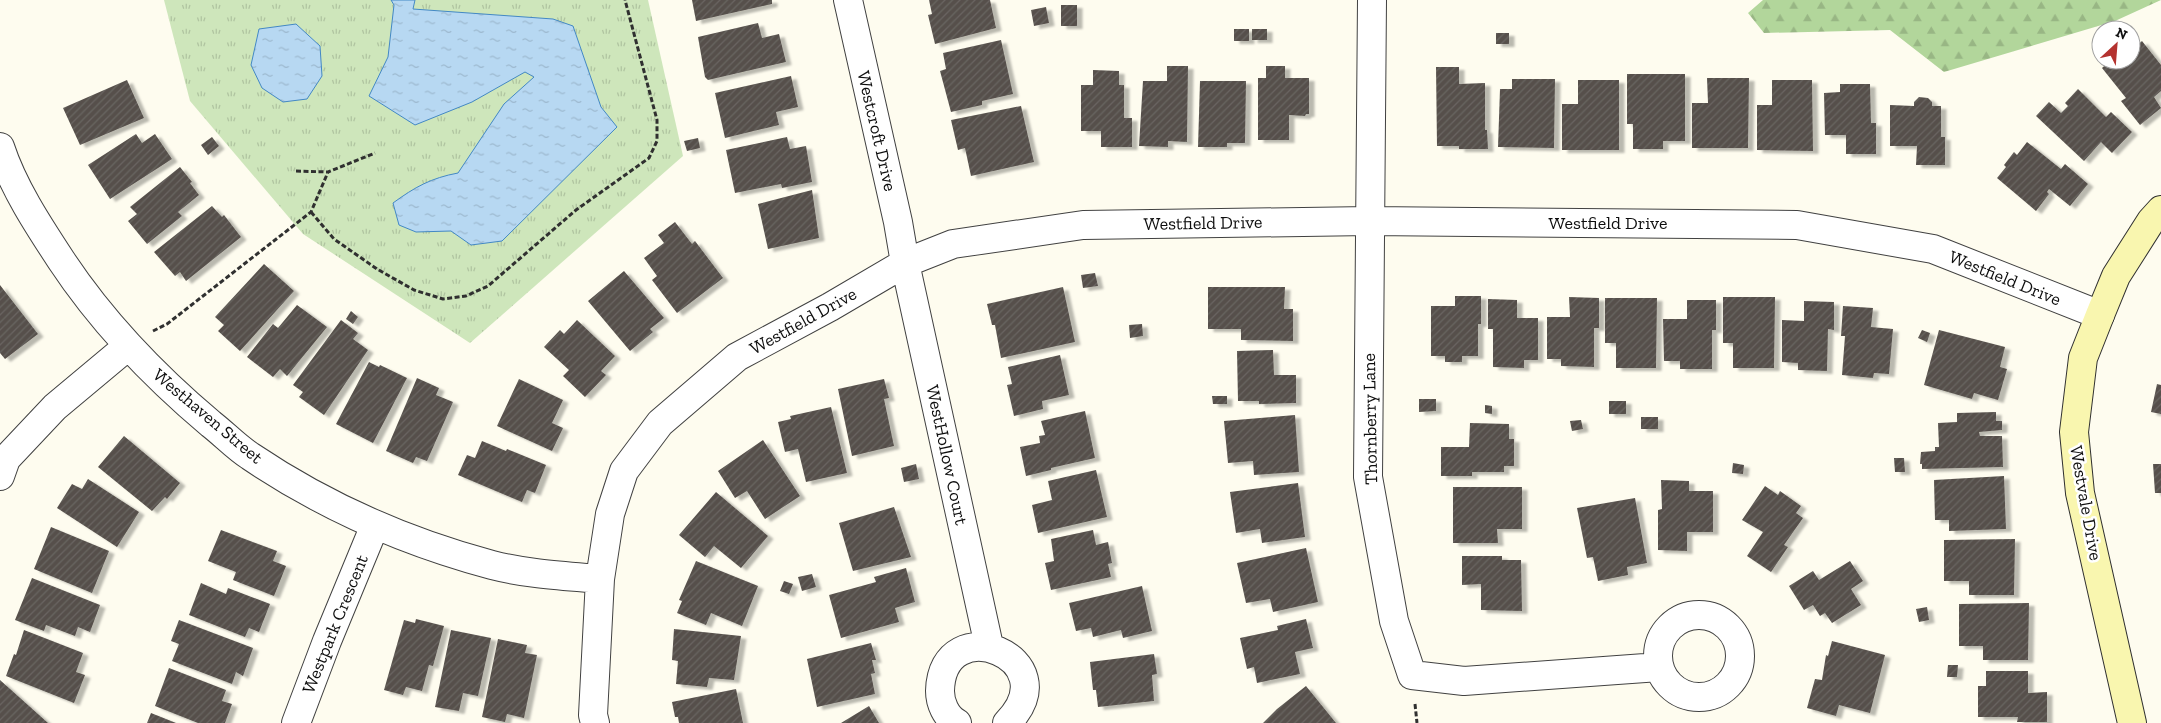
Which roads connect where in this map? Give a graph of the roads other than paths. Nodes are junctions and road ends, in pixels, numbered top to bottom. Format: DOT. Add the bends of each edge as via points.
graph roads {
  1 [pos="848,0"];
  2 [pos="1372,0"];
  3 [pos="0,147"];
  4 [pos="2161,210"];
  5 [pos="1369,221"];
  6 [pos="905,263"];
  7 [pos="2100,315"];
  8 [pos="128,346"];
  9 [pos="0,476"];
  10 [pos="375,526"];
  11 [pos="600,579"];
  12 [pos="989,646"];
  13 [pos="1659,667"];
  14 [pos="296,723"];
  15 [pos="594,723"];
  16 [pos="957,723"];
  17 [pos="1007,723"];
  18 [pos="2132,723"];
  1 -- 6 [label="street, Westcroft Drive"];
  2 -- 5 [label="street, Thornberry Lane"];
  3 -- 8 [label="street, Westhaven Street" via="35,222 82,293"];
  4 -- 7 [label="street, Westvale Drive" via="2116,276"];
  5 -- 6 [label="street, Westfield Drive" via="1083,225 953,244"];
  5 -- 7 [label="street, Westfield Drive" via="1797,224 1932,249"];
  5 -- 13 [label="street, Thornberry Lane" via="1368,477 1394,621 1412,675 1464,681"];
  6 -- 11 [label="street, Westfield Drive" via="737,357 660,423 624,471 610,514"];
  6 -- 12 [label="street, WestHollow Court"];
  7 -- 18 [label="street, Westvale Drive" via="2083,358 2074,432 2080,492"];
  8 -- 9 [label="street" via="55,406 6,459"];
  8 -- 10 [label="street, Westhaven Street" via="188,404 249,456"];
  10 -- 11 [label="street, Westhaven Street" via="494,565"];
  10 -- 14 [label="street, Westpark Crescent"];
  11 -- 15 [label="street, Westfield Drive"];
  12 -- 16 [label="street" via="970,648 957,654 947,664 941,678 940,699 946,713"];
  12 -- 17 [label="street" via="1008,655 1024,679 1024,697 1019,711"];
}
